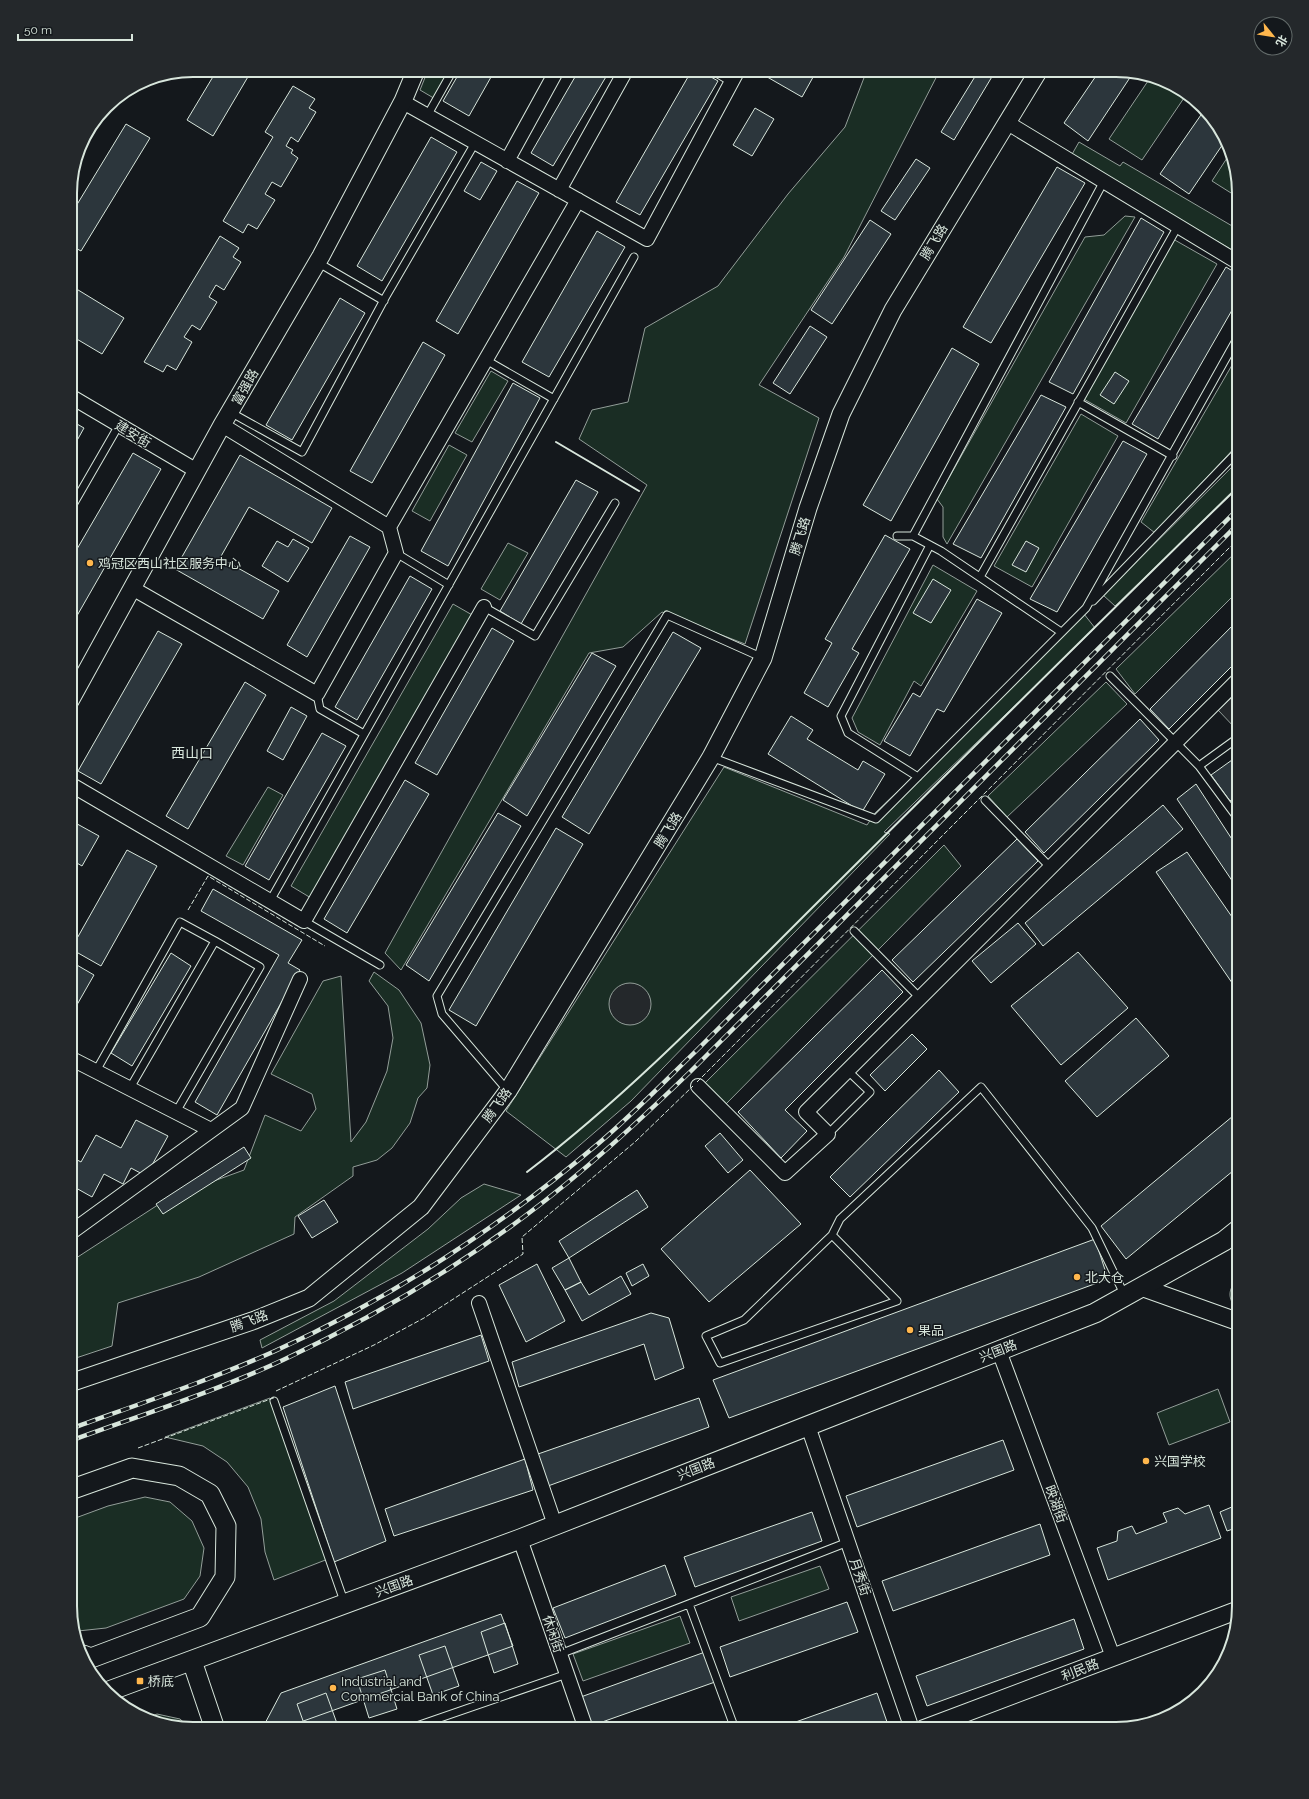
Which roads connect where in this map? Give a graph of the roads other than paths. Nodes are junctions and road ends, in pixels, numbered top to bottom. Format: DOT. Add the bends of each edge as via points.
graph roads {
  1 [pos="413,77"];
  2 [pos="449,77"];
  3 [pos="553,77"];
  4 [pos="622,77"];
  5 [pos="733,77"];
  6 [pos="1035,77"];
  7 [pos="403,102"];
  8 [pos="427,116"];
  9 [pos="1006,122"];
  10 [pos="475,143"];
  11 [pos="508,161"];
  12 [pos="1104,181"];
  13 [pos="559,190"];
  14 [pos="578,200"];
  15 [pos="1178,226"];
  16 [pos="634,257"];
  17 [pos="1232,259"];
  18 [pos="317,262"];
  19 [pos="384,301"];
  20 [pos="1232,348"];
  21 [pos="486,360"];
  22 [pos="554,399"];
  23 [pos="77,400"];
  24 [pos="1078,402"];
  25 [pos="226,418"];
  26 [pos="119,425"];
  27 [pos="1173,456"];
  28 [pos="1232,457"];
  29 [pos="197,471"];
  30 [pos="77,498"];
  31 [pos="615,503"];
  32 [pos="390,527"];
  33 [pos="898,536"];
  34 [pos="913,536"];
  35 [pos="930,545"];
  36 [pos="396,553"];
  37 [pos="980,577"];
  38 [pos="449,584"];
  39 [pos="132,588"];
  40 [pos="484,607"];
  41 [pos="1086,608"];
  42 [pos="1061,632"];
  43 [pos="763,658"];
  44 [pos="1110,676"];
  45 [pos="77,677"];
  46 [pos="1232,686"];
  47 [pos="317,694"];
  48 [pos="364,734"];
  49 [pos="1176,742"];
  50 [pos="1232,742"];
  51 [pos="711,757"];
  52 [pos="1199,766"];
  53 [pos="918,777"];
  54 [pos="77,788"];
  55 [pos="985,800"];
  56 [pos="1232,811"];
  57 [pos="1051,868"];
  58 [pos="270,901"];
  59 [pos="304,921"];
  60 [pos="854,931"];
  61 [pos="215,941"];
  62 [pos="380,965"];
  63 [pos="300,979"];
  64 [pos="920,998"];
  65 [pos="77,1062"];
  66 [pos="96,1071"];
  67 [pos="848,1071"];
  68 [pos="698,1086"];
  69 [pos="130,1088"];
  70 [pos="508,1092"];
  71 [pos="176,1112"];
  72 [pos="211,1130"];
  73 [pos="828,1134"];
  74 [pos="77,1228"];
  75 [pos="832,1235"];
  76 [pos="1232,1235"];
  77 [pos="1133,1292"];
  78 [pos="479,1303"];
  79 [pos="1232,1320"];
  80 [pos="999,1351"];
  81 [pos="77,1381"];
  82 [pos="274,1401"];
  83 [pos="808,1426"];
  84 [pos="77,1488"];
  85 [pos="555,1525"];
  86 [pos="520,1539"];
  87 [pos="848,1542"];
  88 [pos="345,1604"];
  89 [pos="689,1604"];
  90 [pos="1232,1612"];
  91 [pos="560,1654"];
  92 [pos="1113,1657"];
  93 [pos="89,1658"];
  94 [pos="192,1661"];
  95 [pos="567,1674"];
  96 [pos="113,1690"];
  97 [pos="213,1722"];
  98 [pos="428,1722"];
  99 [pos="584,1722"];
  100 [pos="732,1722"];
  101 [pos="910,1722"];
  102 [pos="941,1722"];
  1 -- 7 [label="street, 富强路"];
  2 -- 8 [label="lane"];
  3 -- 11 [label="street"];
  4 -- 13 [label="street"];
  5 -- 14 [label="street" via="648,239"];
  6 -- 9 [label="street, 腾飞路"];
  7 -- 8 [label="street"];
  7 -- 18 [label="street, 富强路"];
  8 -- 10 [label="street"];
  9 -- 12 [label="street"];
  9 -- 43 [label="street, 腾飞路" via="893,310 841,414 808,508"];
  10 -- 11 [label="street"];
  10 -- 19 [label="lane"];
  11 -- 13 [label="street"];
  12 -- 15 [label="street"];
  12 -- 34 [label="lane"];
  13 -- 14 [label="street"];
  14 -- 21 [label="street"];
  15 -- 17 [label="street"];
  15 -- 24 [label="lane"];
  16 -- 22 [label="lane"];
  18 -- 19 [label="lane"];
  18 -- 25 [label="street, 富强路"];
  19 -- 25 [label="lane" via="302,452"];
  20 -- 27 [label="lane"];
  21 -- 22 [label="lane"];
  21 -- 32 [label="street"];
  22 -- 38 [label="lane"];
  23 -- 26 [label="street, 建安街"];
  24 -- 27 [label="lane"];
  24 -- 37 [label="lane"];
  25 -- 29 [label="street, 富强路"];
  25 -- 32 [label="street"];
  26 -- 29 [label="street, 建安街"];
  26 -- 30 [label="lane"];
  27 -- 41 [label="lane"];
  28 -- 41 [label="lane"];
  29 -- 39 [label="street, 富强路"];
  31 -- 40 [label="lane" via="535,636"];
  32 -- 36 [label="street"];
  33 -- 34 [label="lane"];
  34 -- 35 [label="lane"];
  35 -- 37 [label="lane"];
  35 -- 53 [label="lane" via="840,716 848,734"];
  36 -- 38 [label="lane"];
  36 -- 47 [label="street"];
  37 -- 42 [label="lane"];
  38 -- 48 [label="lane"];
  39 -- 45 [label="street, 富强路"];
  39 -- 47 [label="street"];
  40 -- 59 [label="street"];
  41 -- 42 [label="lane"];
  42 -- 53 [label="lane"];
  43 -- 51 [label="street, 腾飞路"];
  43 -- 70 [label="lane" via="667,615 437,996 442,1014"];
  44 -- 49 [label="lane"];
  46 -- 49 [label="street"];
  47 -- 48 [label="lane" via="320,709"];
  48 -- 58 [label="lane"];
  49 -- 52 [label="lane"];
  49 -- 57 [label="street"];
  50 -- 52 [label="lane"];
  51 -- 53 [label="lane" via="876,819"];
  51 -- 70 [label="street, 腾飞路"];
  52 -- 56 [label="lane"];
  54 -- 58 [label="street"];
  55 -- 57 [label="lane"];
  57 -- 64 [label="street"];
  58 -- 59 [label="street"];
  59 -- 62 [label="lane"];
  60 -- 64 [label="lane"];
  61 -- 66 [label="lane" via="180,922"];
  61 -- 69 [label="lane"];
  61 -- 71 [label="lane" via="260,967"];
  63 -- 72 [label="street" via="242,1108"];
  64 -- 67 [label="street"];
  65 -- 66 [label="street"];
  66 -- 69 [label="street"];
  67 -- 73 [label="street" via="806,1112"];
  67 -- 73 [label="lane" via="870,1092"];
  68 -- 73 [label="street" via="785,1173"];
  69 -- 71 [label="street"];
  70 -- 81 [label="street, 腾飞路" via="421,1207 309,1298 255,1320"];
  71 -- 72 [label="street"];
  72 -- 74 [label="street"];
  75 -- 75 [label="lane" via="897,1301 720,1363 706,1336 744,1320"];
  75 -- 77 [label="lane" via="840,1219 981,1087 1092,1228"];
  76 -- 77 [label="main road, 兴国路"];
  77 -- 79 [label="street"];
  77 -- 80 [label="main road, 兴国路" via="1095,1313"];
  78 -- 85 [label="street"];
  80 -- 83 [label="main road, 兴国路"];
  80 -- 92 [label="street, 映湖街"];
  82 -- 88 [label="lane"];
  83 -- 85 [label="main road, 兴国路"];
  83 -- 87 [label="street, 月秀街"];
  84 -- 93 [label="main road" via="132,1468 178,1476 210,1494 226,1526 226,1577 200,1617"];
  85 -- 86 [label="main road, 兴国路"];
  86 -- 88 [label="main road, 兴国路"];
  86 -- 91 [label="street, 休闲街"];
  87 -- 89 [label="lane"];
  87 -- 101 [label="street, 月秀街"];
  88 -- 94 [label="main road, 兴国路"];
  89 -- 91 [label="lane"];
  89 -- 100 [label="lane"];
  90 -- 92 [label="street, 利民路"];
  91 -- 95 [label="street, 休闲街"];
  92 -- 102 [label="street, 利民路"];
  94 -- 96 [label="main road, 兴国路"];
  94 -- 97 [label="main road"];
  95 -- 98 [label="lane"];
  95 -- 99 [label="street, 休闲街"];
}
